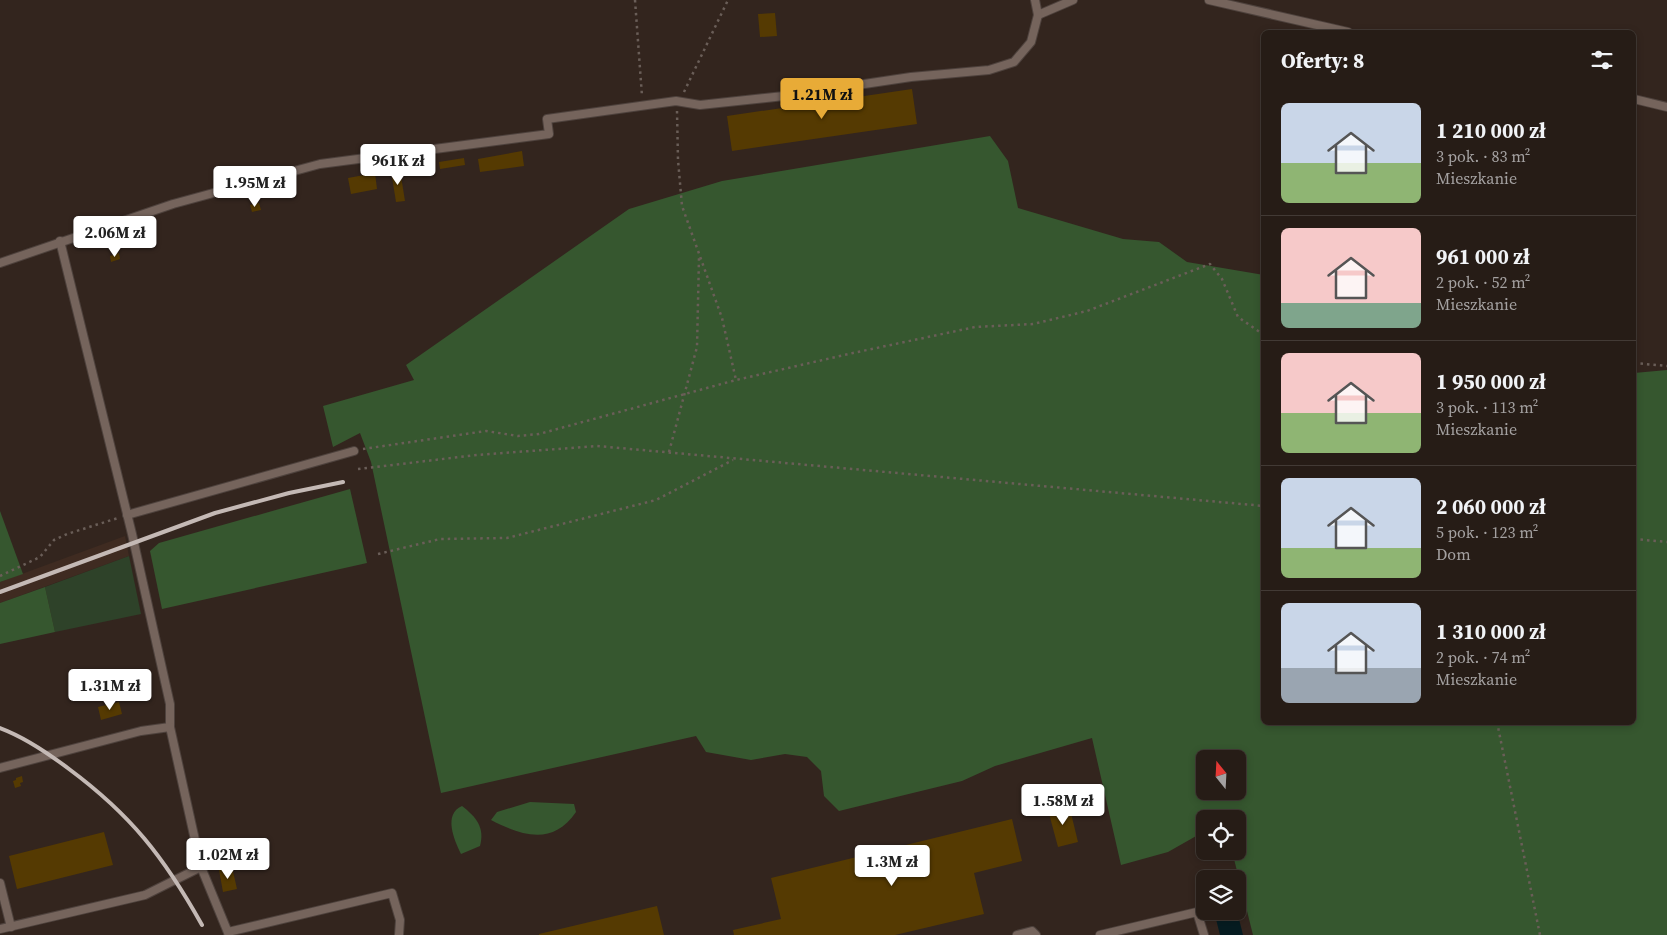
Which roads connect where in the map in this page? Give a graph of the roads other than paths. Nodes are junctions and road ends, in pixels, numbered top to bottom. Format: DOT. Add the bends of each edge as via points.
graph roads {
  1 [pos="1036,0"];
  2 [pos="1073,0"];
  3 [pos="1209,0"];
  4 [pos="1038,15"];
  5 [pos="1339,30"];
  6 [pos="1636,99"];
  7 [pos="1667,107"];
  8 [pos="60,241"];
  9 [pos="0,264"];
  10 [pos="354,450"];
  11 [pos="127,515"];
  12 [pos="170,727"];
  13 [pos="0,768"];
  14 [pos="200,867"];
  15 [pos="0,883"];
  16 [pos="11,927"];
  17 [pos="0,929"];
  18 [pos="229,933"];
  19 [pos="399,935"];
  20 [pos="1017,935"];
  21 [pos="1036,935"];
  22 [pos="1100,935"];
  23 [pos="1204,935"];
  1 -- 4 [label="lane"];
  2 -- 4 [label="lane"];
  3 -- 5 [label="lane"];
  4 -- 8 [label="lane" via="1031,42 1014,62 989,70 911,76 784,96 700,105 678,101 548,119 549,134 320,164 174,204"];
  6 -- 7 [label="lane"];
  8 -- 9 [label="lane"];
  8 -- 11 [label="lane"];
  10 -- 11 [label="lane"];
  11 -- 12 [label="lane" via="170,704"];
  12 -- 13 [label="lane" via="141,731"];
  12 -- 14 [label="lane"];
  14 -- 16 [label="lane" via="145,895"];
  14 -- 18 [label="lane"];
  15 -- 16 [label="lane"];
  16 -- 17 [label="lane"];
  18 -- 19 [label="lane" via="392,893 400,920"];
  20 -- 21 [label="lane" via="1032,931"];
  22 -- 23 [label="lane" via="1197,912"];
}
